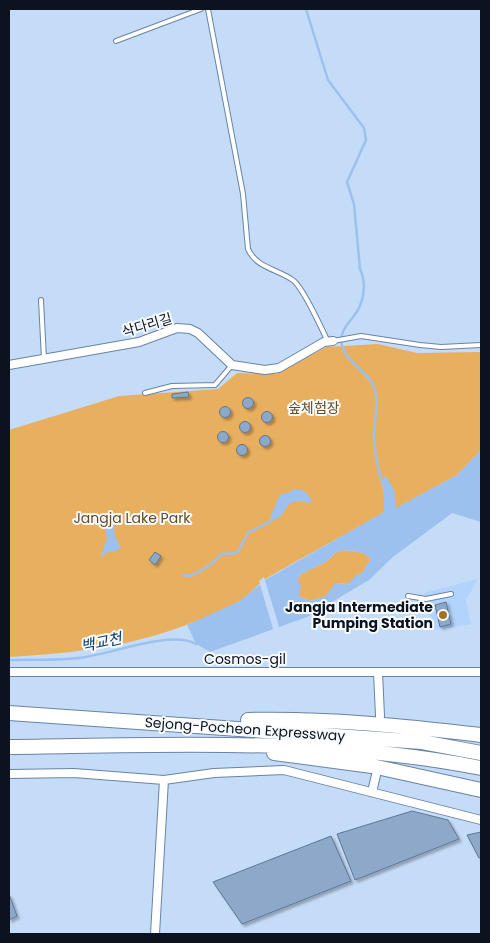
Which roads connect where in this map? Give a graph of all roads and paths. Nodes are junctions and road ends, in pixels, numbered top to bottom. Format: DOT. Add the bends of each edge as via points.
graph roads {
  1 [pos="201,9"];
  2 [pos="208,9"];
  3 [pos="116,41"];
  4 [pos="41,300"];
  5 [pos="331,341"];
  6 [pos="481,345"];
  7 [pos="44,360"];
  8 [pos="9,365"];
  9 [pos="232,365"];
  10 [pos="144,393"];
  11 [pos="451,594"];
  12 [pos="408,596"];
  13 [pos="9,672"];
  14 [pos="378,672"];
  15 [pos="481,672"];
  16 [pos="9,713"];
  17 [pos="380,716"];
  18 [pos="181,724"];
  19 [pos="481,735"];
  20 [pos="178,745"];
  21 [pos="9,746"];
  22 [pos="481,753"];
  23 [pos="481,768"];
  24 [pos="9,774"];
  25 [pos="376,775"];
  26 [pos="164,780"];
  27 [pos="481,790"];
  28 [pos="372,792"];
  29 [pos="481,820"];
  30 [pos="155,934"];
  1 -- 3 [label="lane"];
  2 -- 5 [label="lane" via="243,194 248,249 261,264 296,282"];
  4 -- 7 [label="lane"];
  5 -- 6 [label="lane" via="361,336 441,347"];
  5 -- 9 [label="street" via="279,368 265,370"];
  7 -- 8 [label="street, 삭다리길"];
  7 -- 9 [label="street, 삭다리길" via="139,342 177,328 198,333"];
  9 -- 10 [label="lane" via="215,385 172,386"];
  11 -- 12 [label="lane" via="426,599"];
  13 -- 14 [label="street, Cosmos-gil"];
  14 -- 15 [label="street, Cosmos-gil"];
  14 -- 17 [label="street"];
  16 -- 18 [label="highway, Sejong-Pocheon Expressway"];
  18 -- 19 [label="highway" via="250,720 321,721"];
  18 -- 22 [label="highway, Sejong-Pocheon Expressway" via="422,742"];
  20 -- 21 [label="highway, Sejong-Pocheon Expressway"];
  20 -- 23 [label="highway, Sejong-Pocheon Expressway" via="330,747"];
  20 -- 27 [label="highway" via="331,760"];
  24 -- 26 [label="street" via="74,773"];
  25 -- 28 [label="street"];
  26 -- 28 [label="street" via="214,773 284,770"];
  26 -- 30 [label="street"];
  28 -- 29 [label="street"];
}
